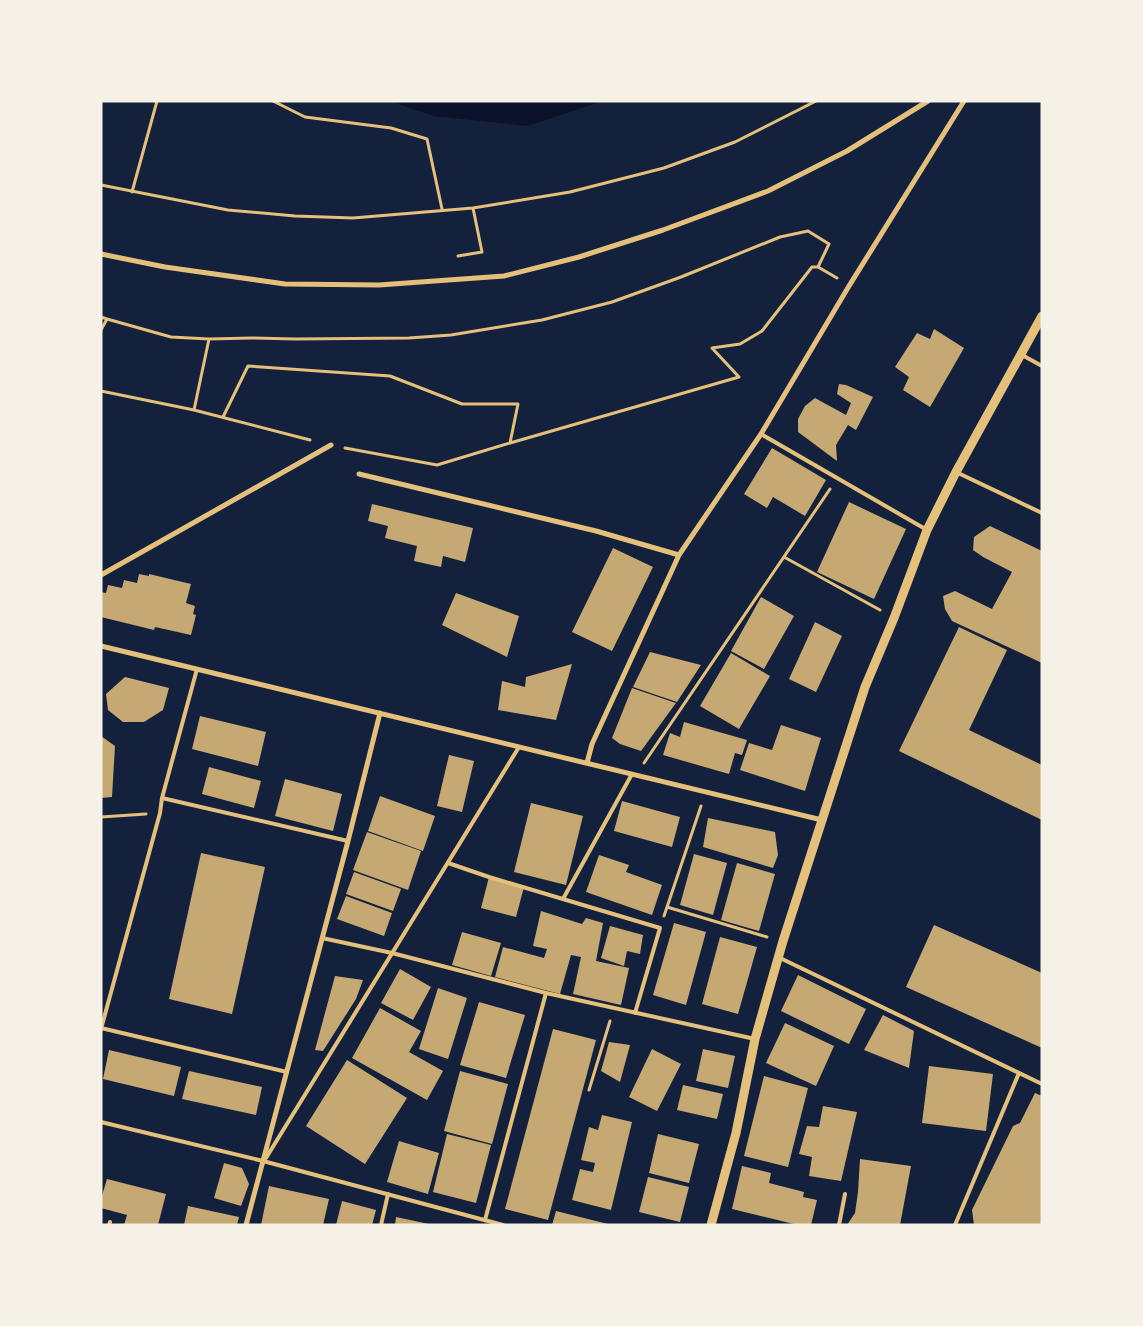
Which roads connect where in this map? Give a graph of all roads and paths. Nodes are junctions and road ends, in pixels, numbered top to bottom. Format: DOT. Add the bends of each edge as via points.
graph roads {
  1 [pos="157,101"];
  2 [pos="272,101"];
  3 [pos="816,101"];
  4 [pos="928,101"];
  5 [pos="964,101"];
  6 [pos="101,185"];
  7 [pos="132,192"];
  8 [pos="473,208"];
  9 [pos="442,209"];
  10 [pos="101,254"];
  11 [pos="458,256"];
  12 [pos="818,266"];
  13 [pos="849,286"];
  14 [pos="1042,316"];
  15 [pos="101,317"];
  16 [pos="107,319"];
  17 [pos="101,330"];
  18 [pos="209,339"];
  19 [pos="1020,354"];
  20 [pos="1042,366"];
  21 [pos="101,391"];
  22 [pos="194,410"];
  23 [pos="222,417"];
  24 [pos="761,434"];
  25 [pos="510,443"];
  26 [pos="331,445"];
  27 [pos="956,472"];
  28 [pos="359,474"];
  29 [pos="838,478"];
  30 [pos="1042,513"];
  31 [pos="927,530"];
  32 [pos="679,555"];
  33 [pos="784,557"];
  34 [pos="101,575"];
  35 [pos="894,618"];
  36 [pos="101,646"];
  37 [pos="197,669"];
  38 [pos="380,713"];
  39 [pos="519,747"];
  40 [pos="586,763"];
  41 [pos="634,775"];
  42 [pos="705,792"];
  43 [pos="162,798"];
  44 [pos="160,813"];
  45 [pos="101,817"];
  46 [pos="822,820"];
  47 [pos="348,840"];
  48 [pos="448,863"];
  49 [pos="563,900"];
  50 [pos="668,907"];
  51 [pos="660,928"];
  52 [pos="322,938"];
  53 [pos="783,941"];
  54 [pos="392,953"];
  55 [pos="778,957"];
  56 [pos="546,993"];
  57 [pos="614,1008"];
  58 [pos="635,1013"];
  59 [pos="101,1028"];
  60 [pos="755,1039"];
  61 [pos="286,1072"];
  62 [pos="1020,1073"];
  63 [pos="1042,1084"];
  64 [pos="589,1090"];
  65 [pos="101,1122"];
  66 [pos="263,1161"];
  67 [pos="388,1194"];
  68 [pos="845,1194"];
  69 [pos="484,1220"];
  70 [pos="246,1225"];
  71 [pos="381,1225"];
  72 [pos="503,1225"];
  73 [pos="711,1225"];
  74 [pos="839,1225"];
  75 [pos="955,1225"];
  1 -- 7 [label="path"];
  2 -- 9 [label="path" via="305,117 390,128 427,140"];
  3 -- 8 [label="path" via="735,142 664,168 570,192"];
  4 -- 10 [label="street" via="847,151 768,192 579,257 504,276 379,284 285,284 164,267"];
  5 -- 13 [label="street"];
  6 -- 7 [label="path"];
  7 -- 9 [label="path" via="228,210 294,216 353,218"];
  8 -- 9 [label="path"];
  8 -- 11 [label="path" via="482,252"];
  12 -- 13 [label="path"];
  12 -- 18 [label="path" via="829,244 808,231 780,237 612,302 542,320 451,335 409,338"];
  12 -- 25 [label="path" via="812,267 762,331 740,344 712,348 739,377"];
  13 -- 24 [label="street"];
  14 -- 19 [label="street"];
  15 -- 16 [label="path"];
  16 -- 17 [label="path"];
  16 -- 18 [label="path" via="172,337"];
  18 -- 22 [label="path"];
  19 -- 20 [label="lane"];
  19 -- 27 [label="street"];
  21 -- 22 [label="path"];
  22 -- 23 [label="path"];
  23 -- 25 [label="path" via="248,366 390,376 462,404 518,404"];
  23 -- 26 [label="path"];
  24 -- 29 [label="lane"];
  24 -- 32 [label="street"];
  25 -- 26 [label="path" via="437,466"];
  26 -- 34 [label="street"];
  27 -- 30 [label="lane"];
  27 -- 31 [label="street"];
  28 -- 32 [label="street" via="596,531"];
  29 -- 31 [label="lane"];
  29 -- 33 [label="path"];
  31 -- 35 [label="street"];
  32 -- 40 [label="street"];
  33 -- 35 [label="path"];
  33 -- 41 [label="path"];
  35 -- 46 [label="street" via="865,686"];
  36 -- 37 [label="street"];
  37 -- 38 [label="street"];
  37 -- 43 [label="lane"];
  38 -- 39 [label="street"];
  38 -- 47 [label="street"];
  39 -- 40 [label="street"];
  39 -- 48 [label="lane"];
  40 -- 41 [label="street"];
  41 -- 42 [label="street"];
  41 -- 49 [label="lane"];
  42 -- 46 [label="street"];
  42 -- 50 [label="path"];
  43 -- 44 [label="lane"];
  43 -- 47 [label="lane"];
  44 -- 45 [label="path"];
  44 -- 59 [label="lane"];
  46 -- 53 [label="street"];
  47 -- 52 [label="street"];
  48 -- 49 [label="lane"];
  48 -- 54 [label="lane"];
  49 -- 51 [label="lane"];
  50 -- 51 [label="path"];
  50 -- 53 [label="path"];
  51 -- 58 [label="lane"];
  52 -- 54 [label="lane"];
  52 -- 61 [label="street"];
  53 -- 55 [label="street"];
  54 -- 56 [label="lane"];
  54 -- 66 [label="lane"];
  55 -- 60 [label="street"];
  55 -- 62 [label="lane"];
  56 -- 57 [label="lane"];
  56 -- 69 [label="lane"];
  57 -- 58 [label="lane"];
  57 -- 64 [label="path"];
  58 -- 60 [label="lane"];
  59 -- 61 [label="lane"];
  60 -- 73 [label="street" via="736,1133"];
  61 -- 66 [label="street"];
  62 -- 63 [label="lane"];
  62 -- 75 [label="lane"];
  65 -- 66 [label="lane"];
  66 -- 67 [label="lane"];
  66 -- 70 [label="street"];
  67 -- 69 [label="lane"];
  67 -- 71 [label="lane"];
  68 -- 74 [label="lane"];
  69 -- 72 [label="lane"];
}
